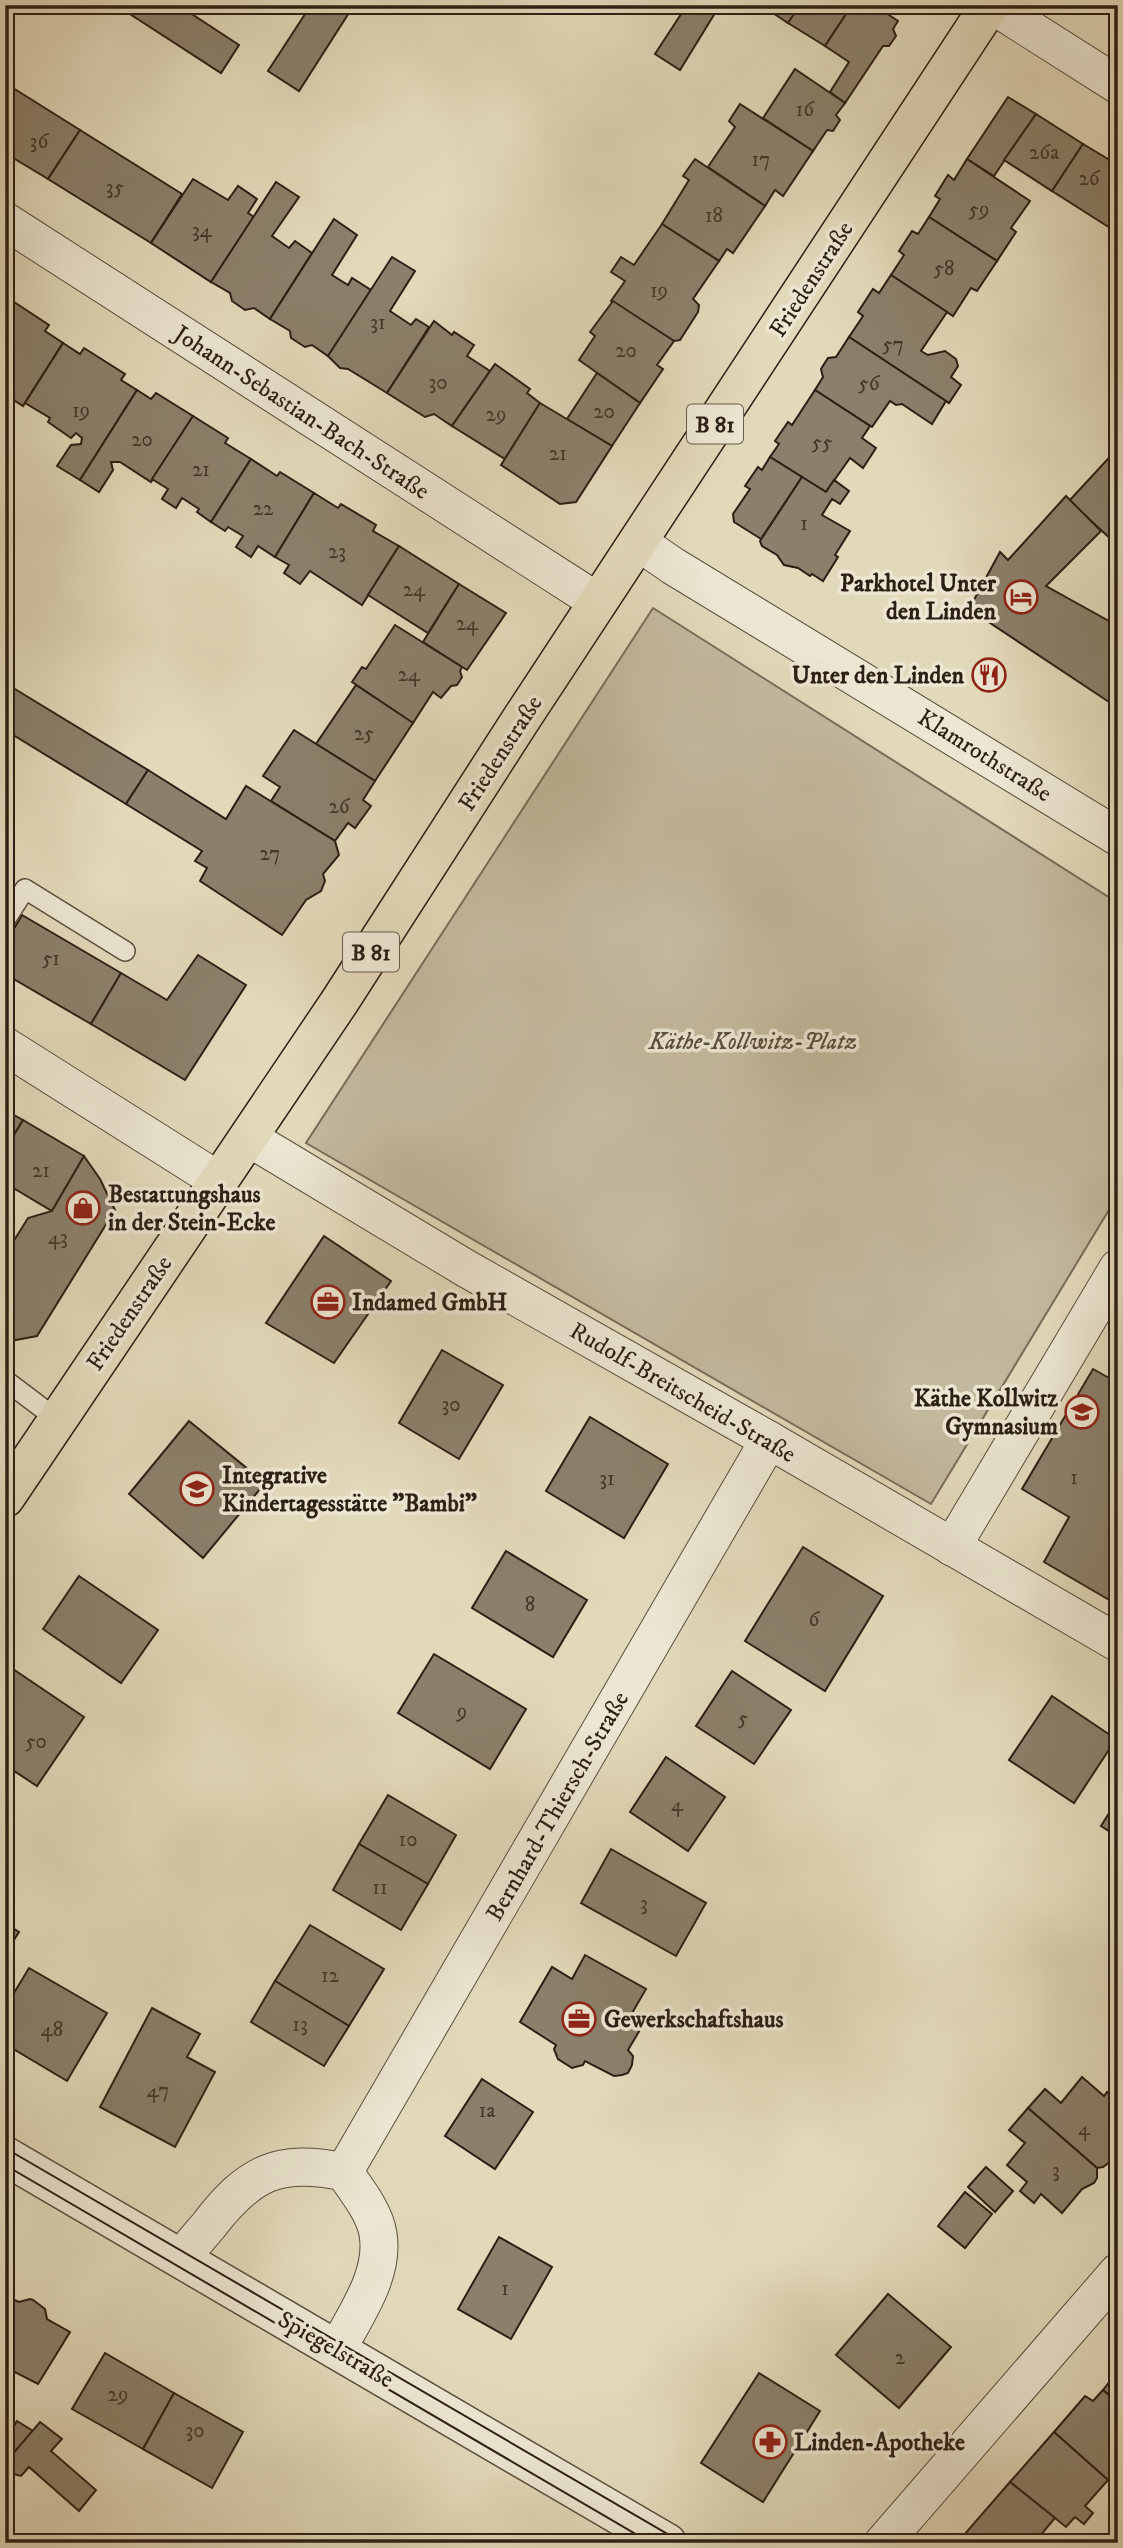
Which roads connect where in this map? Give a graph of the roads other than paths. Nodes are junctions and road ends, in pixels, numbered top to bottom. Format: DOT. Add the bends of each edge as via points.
graph roads {
  1 [pos="991,5"];
  2 [pos="1118,85"];
  3 [pos="5,221"];
  4 [pos="638,542"];
  5 [pos="598,602"];
  6 [pos="1118,837"];
  7 [pos="5,920"];
  8 [pos="125,951"];
  9 [pos="5,1046"];
  10 [pos="248,1138"];
  11 [pos="219,1181"];
  12 [pos="1118,1268"];
  13 [pos="5,1380"];
  14 [pos="58,1420"];
  15 [pos="769,1440"];
  16 [pos="5,1497"];
  17 [pos="952,1547"];
  18 [pos="1118,1643"];
  19 [pos="5,2156"];
  20 [pos="344,2172"];
  21 [pos="182,2259"];
  22 [pos="1118,2272"];
  23 [pos="337,2350"];
  24 [pos="667,2543"];
  25 [pos="883,2543"];
  1 -- 2 [label="street"];
  1 -- 4 [label="main road, Friedenstraße / B 81"];
  3 -- 5 [label="street, Johann-Sebastian-Bach-Straße"];
  4 -- 5 [label="main road, Friedenstraße / B 81"];
  4 -- 6 [label="street, Klamrothstraße"];
  5 -- 10 [label="main road, Friedenstraße / B 81"];
  7 -- 8 [label="lane" via="25,889"];
  9 -- 11 [label="street"];
  10 -- 11 [label="main road, Friedenstraße / B 81"];
  10 -- 15 [label="street, Rudolf-Breitscheid-Straße" via="467,1269"];
  11 -- 14 [label="main road, Friedenstraße / B 81"];
  12 -- 17 [label="street"];
  13 -- 14 [label="lane"];
  14 -- 16 [label="main road, Friedenstraße / B 81"];
  15 -- 17 [label="street, Rudolf-Breitscheid-Straße"];
  15 -- 20 [label="street, Bernhard-Thiersch-Straße"];
  17 -- 18 [label="street, Rudolf-Breitscheid-Straße"];
  19 -- 21 [label="street, Spiegelstraße"];
  20 -- 21 [label="street" via="316,2166 278,2169 246,2183"];
  20 -- 23 [label="street" via="362,2197 378,2233 377,2272"];
  21 -- 23 [label="street, Spiegelstraße"];
  22 -- 25 [label="street"];
  23 -- 24 [label="street, Spiegelstraße"];
}
